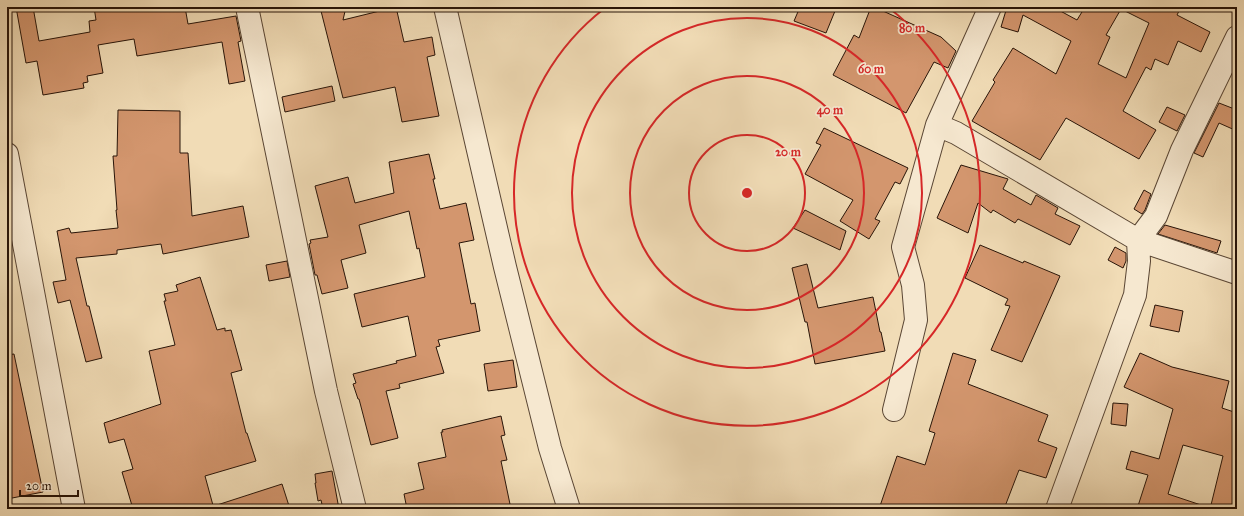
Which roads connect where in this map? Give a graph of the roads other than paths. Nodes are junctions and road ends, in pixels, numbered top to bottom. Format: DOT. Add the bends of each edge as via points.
graph roads {
  1 [pos="247,7"];
  2 [pos="445,7"];
  3 [pos="990,7"];
  4 [pos="1237,37"];
  5 [pos="937,126"];
  6 [pos="7,154"];
  7 [pos="1138,240"];
  8 [pos="1237,273"];
  9 [pos="894,410"];
  10 [pos="74,509"];
  11 [pos="355,509"];
  12 [pos="569,509"];
  13 [pos="1056,509"];
  1 -- 11 [label="street" via="326,391"];
  2 -- 12 [label="street" via="505,267 550,448"];
  3 -- 5 [label="street"];
  4 -- 7 [label="street" via="1182,150 1156,216"];
  5 -- 7 [label="street" via="956,133"];
  5 -- 9 [label="street" via="903,247 913,285 916,320"];
  6 -- 10 [label="street"];
  7 -- 8 [label="street"];
  7 -- 13 [label="street" via="1139,261 1135,295"];
}
